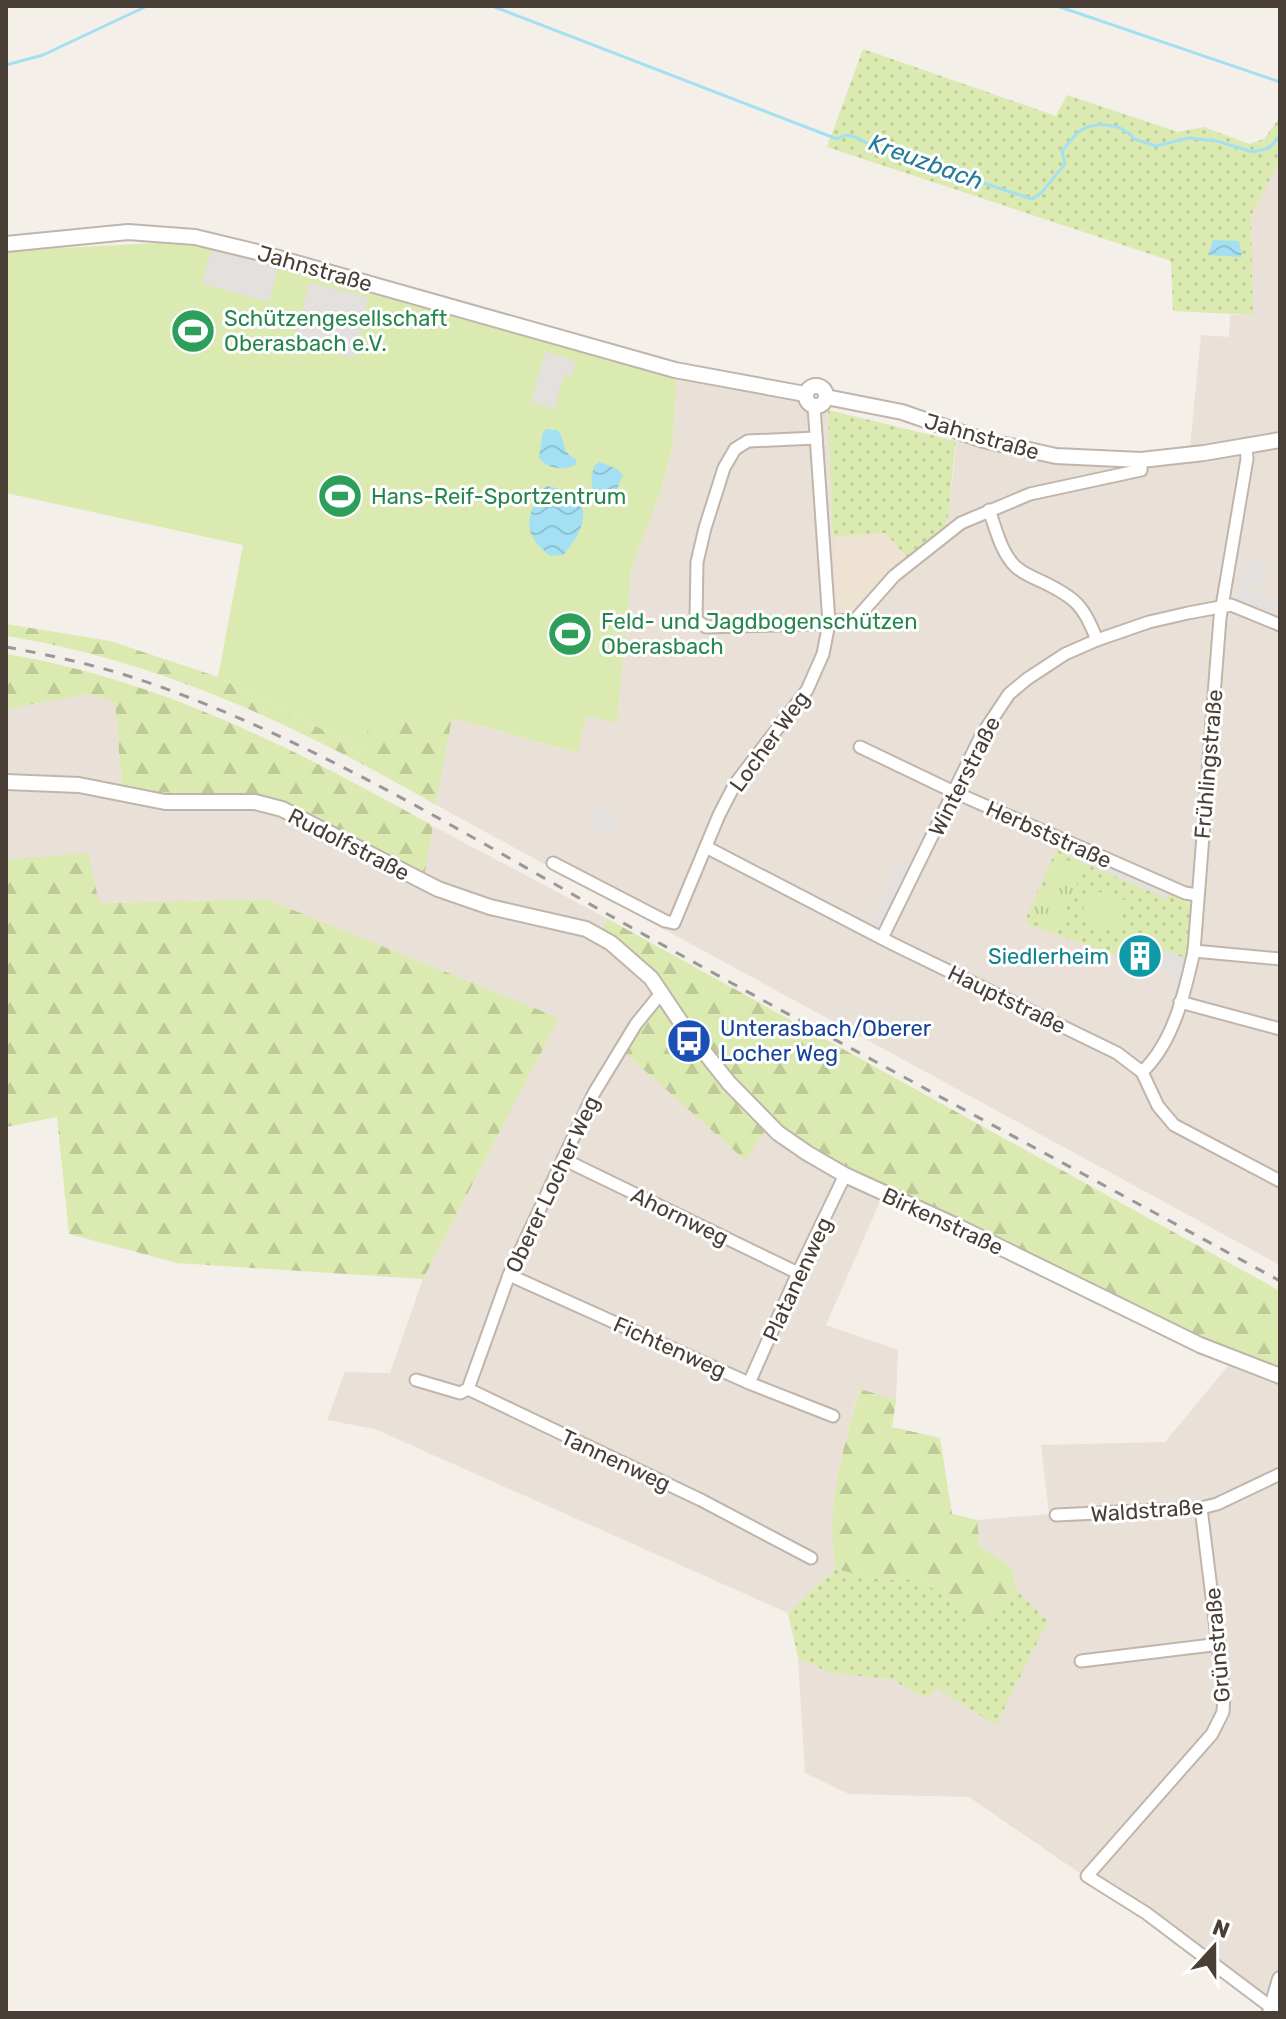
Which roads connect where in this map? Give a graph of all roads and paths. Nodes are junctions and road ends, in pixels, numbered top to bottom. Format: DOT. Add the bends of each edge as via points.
graph roads {
  1 [pos="6,244"];
  2 [pos="815,399"];
  3 [pos="816,438"];
  4 [pos="1280,440"];
  5 [pos="1246,446"];
  6 [pos="1141,465"];
  7 [pos="989,510"];
  8 [pos="1222,607"];
  9 [pos="829,623"];
  10 [pos="1280,625"];
  11 [pos="1097,640"];
  12 [pos="860,747"];
  13 [pos="6,782"];
  14 [pos="954,792"];
  15 [pos="706,847"];
  16 [pos="553,863"];
  17 [pos="1197,895"];
  18 [pos="882,938"];
  19 [pos="1194,951"];
  20 [pos="1280,959"];
  21 [pos="662,992"];
  22 [pos="1180,1002"];
  23 [pos="1280,1029"];
  24 [pos="1142,1072"];
  25 [pos="563,1159"];
  26 [pos="845,1175"];
  27 [pos="1280,1181"];
  28 [pos="798,1273"];
  29 [pos="509,1275"];
  30 [pos="1280,1376"];
  31 [pos="416,1380"];
  32 [pos="749,1383"];
  33 [pos="468,1389"];
  34 [pos="833,1416"];
  35 [pos="1280,1474"];
  36 [pos="1201,1508"];
  37 [pos="1056,1515"];
  38 [pos="811,1558"];
  39 [pos="1220,1644"];
  40 [pos="1081,1661"];
  41 [pos="1280,1979"];
  42 [pos="1271,2010"];
  1 -- 2 [label="street, Jahnstraße" via="128,232 195,237 675,370"];
  2 -- 3 [label="street, Locher Weg"];
  2 -- 6 [label="street, Jahnstraße" via="902,412 1020,450"];
  3 -- 9 [label="street, Locher Weg"];
  3 -- 9 [label="street" via="748,441 735,449 702,539 696,620 706,627"];
  4 -- 5 [label="street, Jahnstraße"];
  5 -- 6 [label="street, Jahnstraße"];
  5 -- 8 [label="street, Frühlingstraße"];
  6 -- 7 [label="street"];
  7 -- 9 [label="street" via="931,544 856,619"];
  7 -- 11 [label="street" via="1013,565 1078,602"];
  8 -- 10 [label="street" via="1238,606"];
  8 -- 11 [label="street, Winterstraße" via="1149,622"];
  8 -- 17 [label="street, Frühlingstraße"];
  9 -- 15 [label="street, Locher Weg" via="807,690 743,771"];
  11 -- 14 [label="street, Winterstraße" via="1046,665 1009,694"];
  12 -- 14 [label="street, Herbststraße"];
  13 -- 21 [label="street, Rudolfstraße" via="79,785 165,802 255,802 282,809 438,889 586,929 611,943"];
  14 -- 17 [label="street, Herbststraße"];
  14 -- 18 [label="street, Winterstraße"];
  15 -- 16 [label="street, Locher Weg" via="674,923"];
  15 -- 18 [label="street, Hauptstraße"];
  17 -- 19 [label="street, Frühlingstraße"];
  18 -- 24 [label="street, Hauptstraße" via="1117,1053"];
  19 -- 20 [label="street"];
  19 -- 22 [label="street, Frühlingstraße"];
  21 -- 25 [label="street, Oberer Locher Weg" via="608,1068"];
  21 -- 26 [label="street, Birkenstraße" via="750,1107 778,1133"];
  22 -- 23 [label="street"];
  22 -- 24 [label="street, Frühlingstraße" via="1160,1051"];
  24 -- 27 [label="street, Hauptstraße" via="1174,1125"];
  25 -- 28 [label="street, Ahornweg"];
  25 -- 29 [label="street, Oberer Locher Weg"];
  26 -- 28 [label="street, Platanenweg"];
  26 -- 30 [label="street, Birkenstraße" via="1200,1345"];
  28 -- 32 [label="street, Platanenweg"];
  29 -- 32 [label="street, Fichtenweg"];
  29 -- 33 [label="street, Oberer Locher Weg"];
  31 -- 33 [label="street, Tannenweg" via="460,1393"];
  32 -- 34 [label="street, Fichtenweg"];
  33 -- 38 [label="street, Tannenweg"];
  35 -- 36 [label="street, Waldstraße"];
  36 -- 37 [label="street, Waldstraße"];
  36 -- 39 [label="street, Grünstraße"];
  39 -- 40 [label="street"];
  39 -- 42 [label="street, Grünstraße" via="1224,1694 1219,1724 1087,1876 1146,1913"];
  41 -- 42 [label="street"];
}
